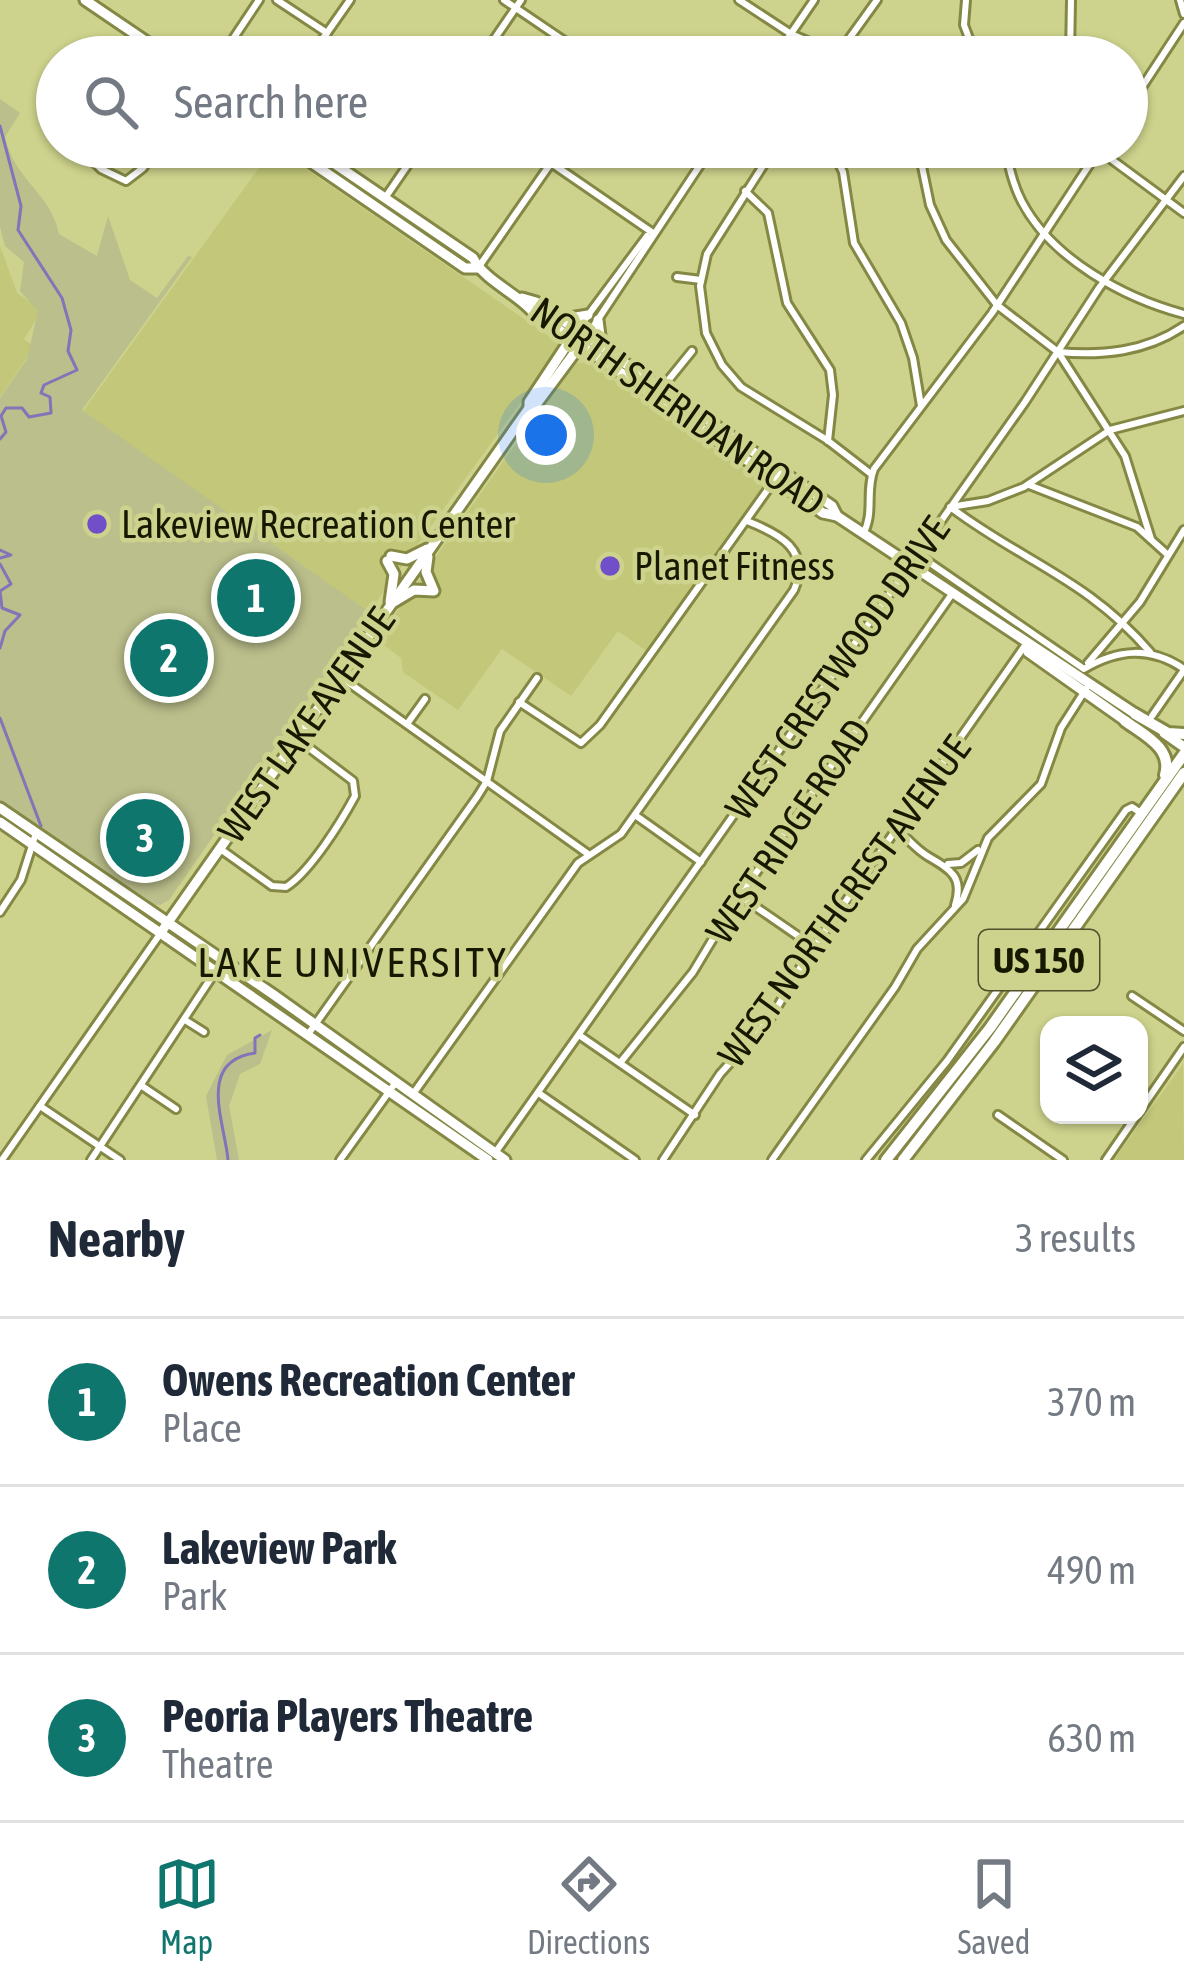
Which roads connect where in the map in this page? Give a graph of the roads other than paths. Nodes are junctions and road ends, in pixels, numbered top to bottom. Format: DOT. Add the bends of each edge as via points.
graph roads {
  1 [pos="85,0"];
  2 [pos="260,0"];
  3 [pos="277,0"];
  4 [pos="350,0"];
  5 [pos="504,0"];
  6 [pos="740,0"];
  7 [pos="814,0"];
  8 [pos="877,0"];
  9 [pos="966,0"];
  10 [pos="1071,0"];
  11 [pos="1180,0"];
  12 [pos="519,4"];
  13 [pos="1184,18"];
  14 [pos="327,33"];
  15 [pos="791,34"];
  16 [pos="138,36"];
  17 [pos="235,36"];
  18 [pos="325,36"];
  19 [pos="497,36"];
  20 [pos="561,36"];
  21 [pos="795,36"];
  22 [pos="853,36"];
  23 [pos="968,36"];
  24 [pos="1070,36"];
  25 [pos="1148,76"];
  26 [pos="100,168"];
  27 [pos="143,168"];
  28 [pos="322,168"];
  29 [pos="340,168"];
  30 [pos="405,168"];
  31 [pos="548,168"];
  32 [pos="558,168"];
  33 [pos="697,168"];
  34 [pos="761,168"];
  35 [pos="841,168"];
  36 [pos="923,168"];
  37 [pos="1011,168"];
  38 [pos="1086,168"];
  39 [pos="1125,168"];
  40 [pos="1184,176"];
  41 [pos="745,191"];
  42 [pos="1167,200"];
  43 [pos="381,203"];
  44 [pos="1184,213"];
  45 [pos="652,232"];
  46 [pos="1044,233"];
  47 [pos="478,268"];
  48 [pos="677,277"];
  49 [pos="700,280"];
  50 [pos="1105,280"];
  51 [pos="997,305"];
  52 [pos="1184,314"];
  53 [pos="593,317"];
  54 [pos="557,322"];
  55 [pos="1184,326"];
  56 [pos="579,337"];
  57 [pos="692,351"];
  58 [pos="1058,352"];
  59 [pos="601,353"];
  60 [pos="564,358"];
  61 [pos="634,382"];
  62 [pos="662,388"];
  63 [pos="921,406"];
  64 [pos="692,409"];
  65 [pos="1184,411"];
  66 [pos="1110,430"];
  67 [pos="828,442"];
  68 [pos="720,443"];
  69 [pos="760,456"];
  70 [pos="871,474"];
  71 [pos="778,476"];
  72 [pos="1028,485"];
  73 [pos="950,507"];
  74 [pos="747,521"];
  75 [pos="1184,530"];
  76 [pos="863,534"];
  77 [pos="1151,539"];
  78 [pos="432,546"];
  79 [pos="917,554"];
  80 [pos="1168,555"];
  81 [pos="910,564"];
  82 [pos="952,594"];
  83 [pos="390,605"];
  84 [pos="1124,623"];
  85 [pos="1025,646"];
  86 [pos="1151,653"];
  87 [pos="1184,669"];
  88 [pos="340,676"];
  89 [pos="1078,676"];
  90 [pos="537,678"];
  91 [pos="1087,688"];
  92 [pos="425,699"];
  93 [pos="519,702"];
  94 [pos="1152,716"];
  95 [pos="1130,717"];
  96 [pos="407,724"];
  97 [pos="1184,734"];
  98 [pos="296,738"];
  99 [pos="1183,755"];
  100 [pos="1184,773"];
  101 [pos="487,781"];
  102 [pos="1184,784"];
  103 [pos="0,808"];
  104 [pos="1142,814"];
  105 [pos="635,815"];
  106 [pos="0,822"];
  107 [pos="898,829"];
  108 [pos="990,836"];
  109 [pos="1139,836"];
  110 [pos="35,838"];
  111 [pos="219,848"];
  112 [pos="588,854"];
  113 [pos="701,862"];
  114 [pos="939,862"];
  115 [pos="740,896"];
  116 [pos="0,912"];
  117 [pos="946,918"];
  118 [pos="166,927"];
  119 [pos="814,947"];
  120 [pos="220,964"];
  121 [pos="1132,996"];
  122 [pos="185,1020"];
  123 [pos="312,1029"];
  124 [pos="204,1031"];
  125 [pos="1184,1031"];
  126 [pos="579,1035"];
  127 [pos="964,1037"];
  128 [pos="1184,1047"];
  129 [pos="982,1049"];
  130 [pos="620,1063"];
  131 [pos="142,1086"];
  132 [pos="393,1087"];
  133 [pos="540,1094"];
  134 [pos="409,1099"];
  135 [pos="1148,1099"];
  136 [pos="40,1106"];
  137 [pos="176,1109"];
  138 [pos="695,1115"];
  139 [pos="998,1115"];
  140 [pos="1131,1124"];
  141 [pos="100,1147"];
  142 [pos="495,1158"];
  143 [pos="2,1160"];
  144 [pos="91,1160"];
  145 [pos="120,1160"];
  146 [pos="340,1160"];
  147 [pos="635,1160"];
  148 [pos="663,1160"];
  149 [pos="772,1160"];
  150 [pos="866,1160"];
  151 [pos="886,1160"];
  152 [pos="903,1160"];
  153 [pos="1063,1160"];
  154 [pos="1106,1160"];
  1 -- 16 [label="main road"];
  2 -- 17 [label="street"];
  3 -- 14 [label="street"];
  4 -- 14 [label="street"];
  5 -- 12 [label="street"];
  6 -- 15 [label="street"];
  7 -- 15 [label="street"];
  8 -- 22 [label="street"];
  9 -- 23 [label="street"];
  10 -- 24 [label="street"];
  11 -- 13 [label="street"];
  12 -- 19 [label="street"];
  12 -- 20 [label="street"];
  13 -- 25 [label="street"];
  14 -- 18 [label="street"];
  15 -- 21 [label="street"];
  26 -- 27 [label="street" via="126,181"];
  28 -- 43 [label="main road, NORTH SHERIDAN ROAD"];
  29 -- 43 [label="main road, NORTH SHERIDAN ROAD"];
  30 -- 43 [label="street"];
  31 -- 47 [label="street"];
  32 -- 45 [label="street"];
  33 -- 45 [label="street, WEST LAKE AVENUE"];
  34 -- 41 [label="street"];
  35 -- 63 [label="street" via="854,241 901,323"];
  36 -- 51 [label="street" via="937,224"];
  37 -- 46 [label="street"];
  38 -- 46 [label="street"];
  39 -- 42 [label="street"];
  40 -- 42 [label="street, WEST CRESTWOOD DRIVE"];
  41 -- 49 [label="street"];
  41 -- 67 [label="street" via="768,213 787,303 830,370"];
  42 -- 44 [label="street"];
  42 -- 50 [label="street, WEST CRESTWOOD DRIVE"];
  43 -- 47 [label="main road, NORTH SHERIDAN ROAD"];
  43 -- 47 [label="main road, NORTH SHERIDAN ROAD" via="465,268"];
  45 -- 53 [label="street, WEST LAKE AVENUE"];
  46 -- 50 [label="street"];
  46 -- 51 [label="street"];
  47 -- 54 [label="main road, NORTH SHERIDAN ROAD"];
  48 -- 49 [label="street"];
  49 -- 67 [label="street" via="704,342 722,365 741,387"];
  50 -- 52 [label="street"];
  50 -- 58 [label="street, WEST CRESTWOOD DRIVE"];
  51 -- 58 [label="street"];
  51 -- 63 [label="street"];
  53 -- 54 [label="main road"];
  53 -- 56 [label="street, WEST LAKE AVENUE"];
  53 -- 59 [label="main road"];
  54 -- 56 [label="main road, NORTH SHERIDAN ROAD"];
  54 -- 60 [label="main road"];
  55 -- 58 [label="street" via="1127,350"];
  56 -- 59 [label="main road, NORTH SHERIDAN ROAD"];
  56 -- 60 [label="main road, WEST LAKE AVENUE"];
  57 -- 62 [label="street"];
  58 -- 66 [label="street"];
  58 -- 73 [label="street, WEST CRESTWOOD DRIVE"];
  59 -- 60 [label="main road"];
  59 -- 61 [label="main road, NORTH SHERIDAN ROAD"];
  59 -- 62 [label="main road, NORTH SHERIDAN ROAD"];
  60 -- 78 [label="main road, WEST LAKE AVENUE"];
  61 -- 62 [label="main road"];
  61 -- 68 [label="main road, NORTH SHERIDAN ROAD"];
  62 -- 64 [label="main road, NORTH SHERIDAN ROAD"];
  63 -- 70 [label="street"];
  64 -- 68 [label="main road"];
  64 -- 69 [label="main road, NORTH SHERIDAN ROAD"];
  65 -- 66 [label="street"];
  66 -- 72 [label="street"];
  66 -- 77 [label="street" via="1131,468"];
  67 -- 70 [label="street"];
  68 -- 69 [label="main road"];
  68 -- 71 [label="main road, NORTH SHERIDAN ROAD"];
  69 -- 71 [label="main road, NORTH SHERIDAN ROAD"];
  70 -- 76 [label="street"];
  71 -- 74 [label="street"];
  71 -- 76 [label="main road, NORTH SHERIDAN ROAD"];
  72 -- 73 [label="street"];
  72 -- 77 [label="street"];
  73 -- 79 [label="street, WEST CRESTWOOD DRIVE"];
  73 -- 84 [label="street" via="1071,580"];
  74 -- 93 [label="street" via="581,742"];
  74 -- 105 [label="street" via="791,545 798,582"];
  75 -- 80 [label="street"];
  76 -- 81 [label="main road, NORTH SHERIDAN ROAD"];
  77 -- 80 [label="street"];
  78 -- 83 [label="main road, WEST LAKE AVENUE"];
  78 -- 83 [label="main road" via="389,559"];
  78 -- 83 [label="main road" via="426,572 434,590 414,590"];
  79 -- 81 [label="street, WEST CRESTWOOD DRIVE"];
  79 -- 89 [label="street"];
  80 -- 84 [label="street"];
  81 -- 82 [label="main road, NORTH SHERIDAN ROAD"];
  81 -- 113 [label="street, WEST CRESTWOOD DRIVE"];
  82 -- 85 [label="main road, NORTH SHERIDAN ROAD"];
  82 -- 115 [label="street, WEST RIDGE ROAD"];
  83 -- 88 [label="main road, WEST LAKE AVENUE"];
  84 -- 86 [label="street"];
  84 -- 89 [label="street"];
  85 -- 89 [label="main road, NORTH SHERIDAN ROAD"];
  85 -- 107 [label="street, WEST NORTHCREST AVENUE"];
  86 -- 87 [label="street"];
  86 -- 89 [label="street" via="1116,654"];
  87 -- 94 [label="street"];
  88 -- 96 [label="street"];
  88 -- 98 [label="main road, WEST LAKE AVENUE"];
  89 -- 91 [label="main road, NORTH SHERIDAN ROAD"];
  90 -- 93 [label="street"];
  91 -- 95 [label="main road, NORTH SHERIDAN ROAD"];
  91 -- 108 [label="street" via="1061,728 1041,784"];
  92 -- 96 [label="street"];
  93 -- 101 [label="street" via="498,735"];
  95 -- 97 [label="highway"];
  95 -- 99 [label="main road, NORTH SHERIDAN ROAD"];
  95 -- 104 [label="highway" via="1168,759"];
  96 -- 101 [label="street"];
  98 -- 111 [label="main road, WEST LAKE AVENUE"];
  98 -- 111 [label="street" via="352,779 351,804 286,887 272,886"];
  99 -- 104 [label="highway, US 150"];
  100 -- 109 [label="highway, US 150"];
  101 -- 112 [label="street"];
  101 -- 123 [label="street"];
  102 -- 109 [label="highway"];
  103 -- 110 [label="main road"];
  104 -- 127 [label="street" via="1126,810"];
  104 -- 129 [label="highway, US 150"];
  105 -- 112 [label="street" via="615,840"];
  105 -- 113 [label="street"];
  106 -- 110 [label="main road"];
  107 -- 114 [label="street"];
  107 -- 119 [label="street, WEST NORTHCREST AVENUE"];
  108 -- 114 [label="street" via="962,863"];
  108 -- 117 [label="street" via="966,895"];
  109 -- 129 [label="highway, US 150"];
  110 -- 116 [label="street"];
  110 -- 118 [label="main road"];
  111 -- 118 [label="main road, WEST LAKE AVENUE"];
  112 -- 134 [label="street"];
  113 -- 126 [label="street, WEST CRESTWOOD DRIVE"];
  114 -- 117 [label="street" via="959,888"];
  115 -- 119 [label="street"];
  115 -- 130 [label="street, WEST RIDGE ROAD" via="688,979"];
  117 -- 149 [label="street"];
  118 -- 120 [label="main road"];
  118 -- 136 [label="street, WEST LAKE AVENUE"];
  119 -- 138 [label="street, WEST NORTHCREST AVENUE"];
  120 -- 122 [label="street"];
  120 -- 123 [label="main road"];
  121 -- 125 [label="street"];
  122 -- 124 [label="street"];
  122 -- 131 [label="street"];
  123 -- 132 [label="main road"];
  126 -- 130 [label="street"];
  126 -- 133 [label="street, WEST CRESTWOOD DRIVE"];
  127 -- 129 [label="street"];
  127 -- 150 [label="street"];
  128 -- 135 [label="street"];
  129 -- 151 [label="highway, US 150"];
  129 -- 152 [label="highway, US 150"];
  130 -- 138 [label="street"];
  131 -- 137 [label="street"];
  131 -- 141 [label="street"];
  132 -- 134 [label="main road"];
  132 -- 146 [label="street"];
  133 -- 142 [label="street, WEST CRESTWOOD DRIVE"];
  133 -- 147 [label="street"];
  134 -- 142 [label="main road"];
  136 -- 141 [label="street"];
  136 -- 143 [label="street, WEST LAKE AVENUE"];
  138 -- 148 [label="street, WEST NORTHCREST AVENUE"];
  139 -- 153 [label="street"];
  140 -- 154 [label="street"];
  141 -- 144 [label="street"];
  141 -- 145 [label="street"];
}
